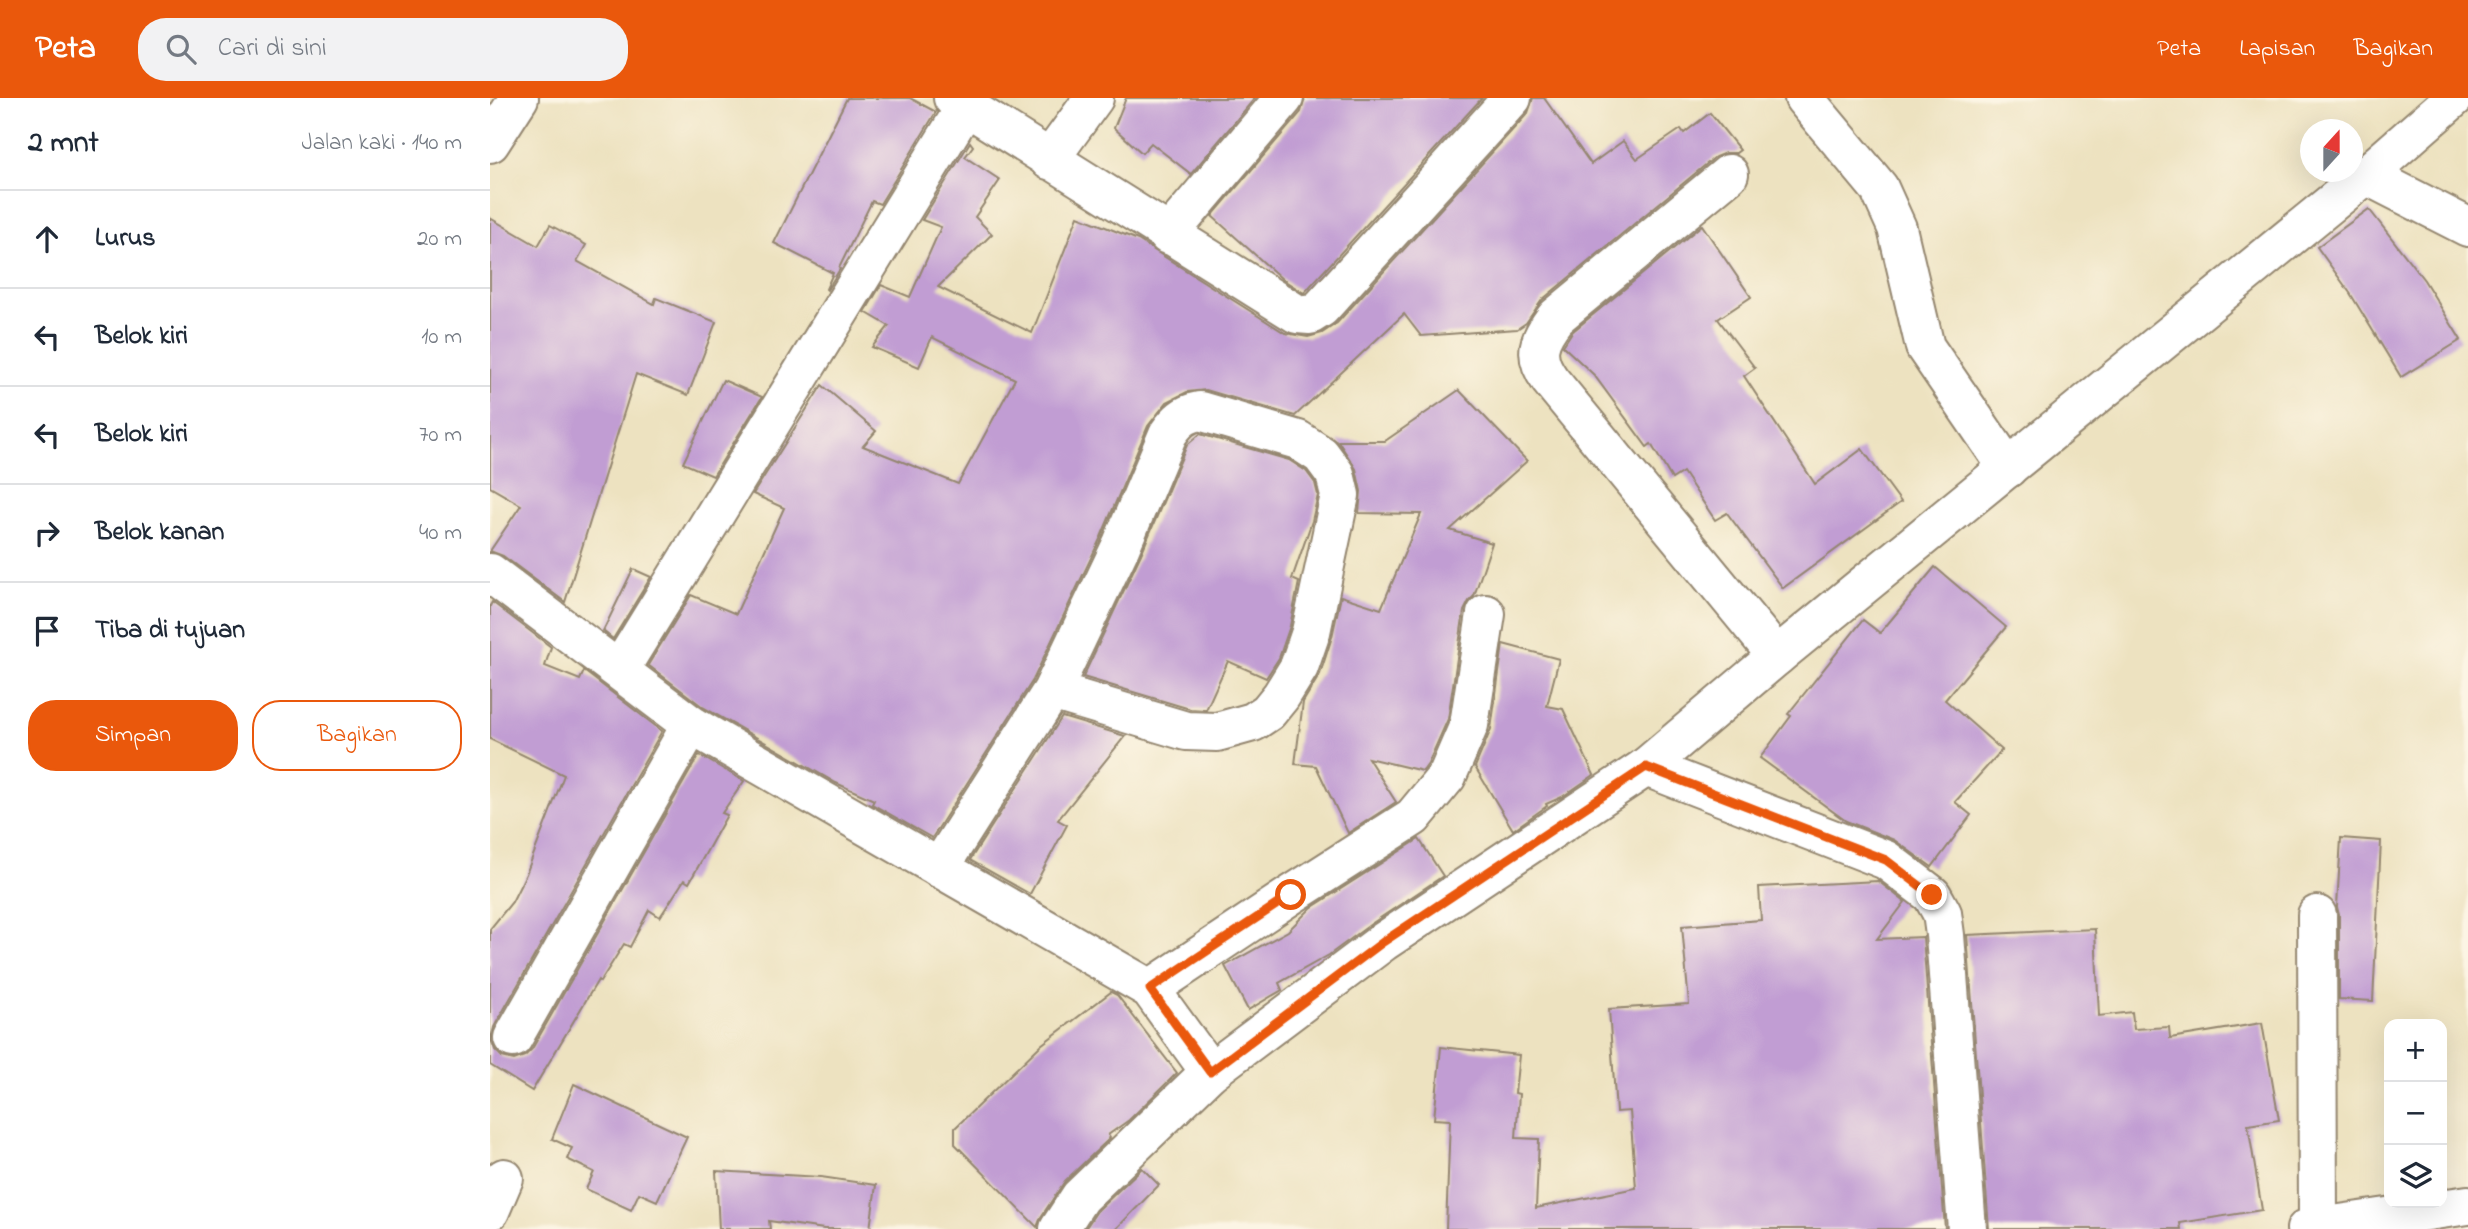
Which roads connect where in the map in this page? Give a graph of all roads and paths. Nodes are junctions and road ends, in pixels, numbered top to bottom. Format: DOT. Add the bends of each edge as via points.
graph roads {
  1 [pos="519,98"];
  2 [pos="1094,98"];
  3 [pos="1284,98"];
  4 [pos="1512,98"];
  5 [pos="1804,98"];
  6 [pos="2454,98"];
  7 [pos="960,102"];
  8 [pos="490,142"];
  9 [pos="1049,160"];
  10 [pos="1729,174"];
  11 [pos="2366,175"];
  12 [pos="2468,227"];
  13 [pos="1168,235"];
  14 [pos="2008,468"];
  15 [pos="490,573"];
  16 [pos="1486,614"];
  17 [pos="1777,656"];
  18 [pos="620,669"];
  19 [pos="1052,691"];
  20 [pos="691,725"];
  21 [pos="1646,767"];
  22 [pos="939,868"];
  23 [pos="2316,915"];
  24 [pos="1150,989"];
  25 [pos="513,1038"];
  26 [pos="1210,1072"];
  27 [pos="2468,1205"];
  28 [pos="2312,1228"];
  29 [pos="1059,1229"];
  30 [pos="1967,1229"];
  1 -- 8 [label="street"];
  2 -- 9 [label="street"];
  3 -- 13 [label="street"];
  4 -- 13 [label="street" via="1310,315 1297,314"];
  5 -- 14 [label="street" via="1879,188 1897,228 1925,347"];
  6 -- 11 [label="street"];
  7 -- 9 [label="street"];
  7 -- 18 [label="street"];
  9 -- 13 [label="street"];
  10 -- 17 [label="street" via="1556,317 1538,345 1542,369 1550,380"];
  11 -- 12 [label="street"];
  11 -- 14 [label="street"];
  14 -- 17 [label="street"];
  15 -- 18 [label="street"];
  16 -- 24 [label="street" via="1469,725 1447,776 1413,817"];
  17 -- 21 [label="street"];
  18 -- 20 [label="street"];
  19 -- 19 [label="street" via="1168,435 1181,418 1200,411 1217,415 1298,440 1321,455 1335,474 1340,495 1335,522 1299,667 1268,712 1253,722 1217,732 1186,731"];
  19 -- 22 [label="street"];
  20 -- 22 [label="street"];
  20 -- 25 [label="street"];
  21 -- 26 [label="street" via="1383,942"];
  21 -- 30 [label="street" via="1886,860 1932,895 1942,913 1945,935"];
  22 -- 24 [label="street"];
  23 -- 28 [label="street"];
  24 -- 26 [label="street"];
  26 -- 29 [label="street" via="1080,1197"];
  27 -- 28 [label="street"];
}
